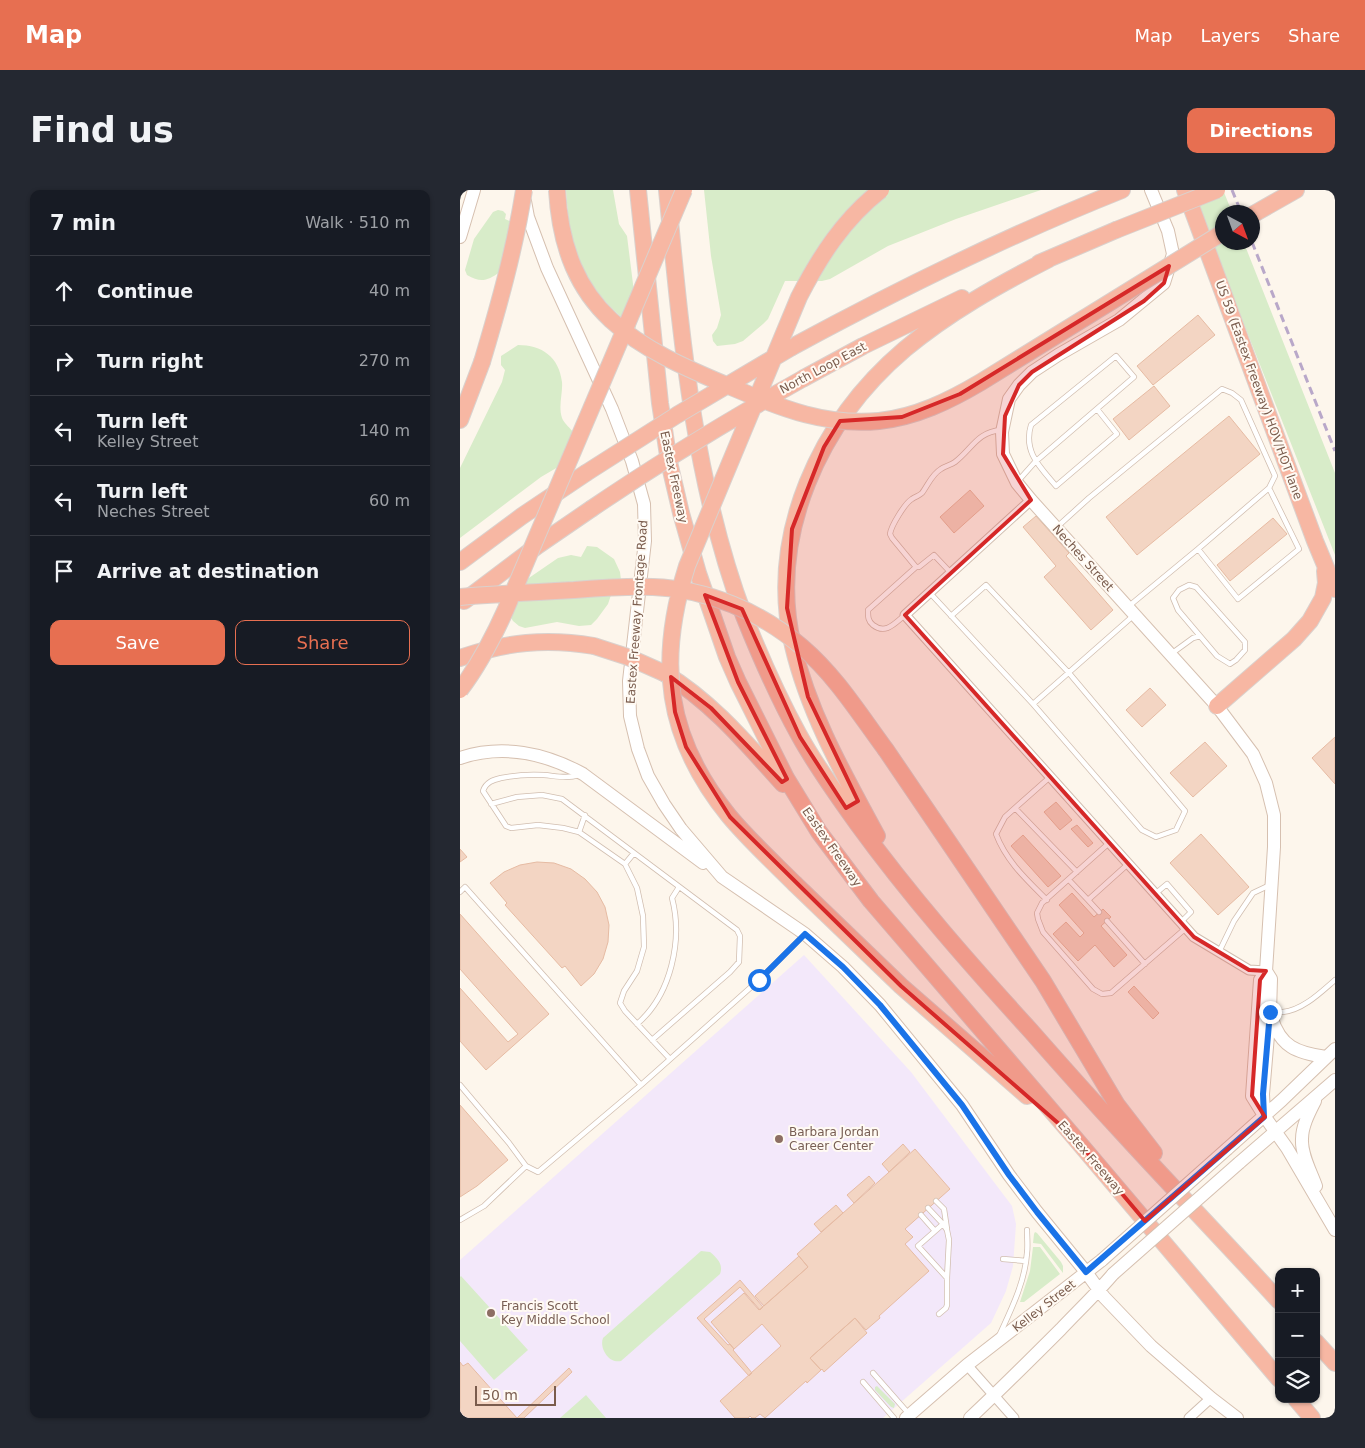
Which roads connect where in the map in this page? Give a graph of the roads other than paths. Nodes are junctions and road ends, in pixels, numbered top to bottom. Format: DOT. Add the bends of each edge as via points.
graph roads {
  1 [pos="474,190"];
  2 [pos="523,190"];
  3 [pos="557,190"];
  4 [pos="638,190"];
  5 [pos="667,190"];
  6 [pos="684,190"];
  7 [pos="881,190"];
  8 [pos="1151,190"];
  9 [pos="1185,190"];
  10 [pos="1217,190"];
  11 [pos="1296,190"];
  12 [pos="1115,193"];
  13 [pos="1260,210"];
  14 [pos="460,237"];
  15 [pos="1215,237"];
  16 [pos="1049,259"];
  17 [pos="1097,409"];
  18 [pos="460,420"];
  19 [pos="1002,430"];
  20 [pos="1035,462"];
  21 [pos="1017,482"];
  22 [pos="1269,488"];
  23 [pos="1031,500"];
  24 [pos="1056,528"];
  25 [pos="1198,549"];
  26 [pos="460,562"];
  27 [pos="1324,562"];
  28 [pos="916,567"];
  29 [pos="951,573"];
  30 [pos="1335,589"];
  31 [pos="930,593"];
  32 [pos="460,597"];
  33 [pos="460,604"];
  34 [pos="1131,611"];
  35 [pos="905,615"];
  36 [pos="951,616"];
  37 [pos="1200,636"];
  38 [pos="1170,654"];
  39 [pos="460,658"];
  40 [pos="1069,673"];
  41 [pos="460,690"];
  42 [pos="1033,704"];
  43 [pos="1217,706"];
  44 [pos="460,758"];
  45 [pos="583,774"];
  46 [pos="1050,777"];
  47 [pos="491,804"];
  48 [pos="804,808"];
  49 [pos="1015,808"];
  50 [pos="585,815"];
  51 [pos="579,832"];
  52 [pos="1109,843"];
  53 [pos="634,853"];
  54 [pos="626,864"];
  55 [pos="1128,864"];
  56 [pos="1077,872"];
  57 [pos="722,877"];
  58 [pos="1069,880"];
  59 [pos="1272,885"];
  60 [pos="679,887"];
  61 [pos="908,890"];
  62 [pos="460,892"];
  63 [pos="1155,894"];
  64 [pos="1047,900"];
  65 [pos="1088,900"];
  66 [pos="1099,912"];
  67 [pos="1107,921"];
  68 [pos="1183,925"];
  69 [pos="805,934"];
  70 [pos="1219,952"];
  71 [pos="1145,964"];
  72 [pos="1266,971"];
  73 [pos="1335,980"];
  74 [pos="1270,1012"];
  75 [pos="637,1024"];
  76 [pos="652,1040"];
  77 [pos="1330,1053"];
  78 [pos="670,1059"];
  79 [pos="1335,1080"];
  80 [pos="460,1085"];
  81 [pos="641,1085"];
  82 [pos="1318,1095"];
  83 [pos="1264,1117"];
  84 [pos="1276,1132"];
  85 [pos="1074,1137"];
  86 [pos="526,1166"];
  87 [pos="936,1201"];
  88 [pos="928,1208"];
  89 [pos="1325,1212"];
  90 [pos="921,1215"];
  91 [pos="460,1220"];
  92 [pos="942,1224"];
  93 [pos="947,1230"];
  94 [pos="1027,1230"];
  95 [pos="1335,1230"];
  96 [pos="935,1231"];
  97 [pos="1215,1232"];
  98 [pos="1003,1260"];
  99 [pos="1026,1261"];
  100 [pos="1086,1272"];
  101 [pos="947,1278"];
  102 [pos="1099,1290"];
  103 [pos="1275,1297"];
  104 [pos="939,1314"];
  105 [pos="996,1344"];
  106 [pos="1320,1346"];
  107 [pos="1335,1363"];
  108 [pos="967,1366"];
  109 [pos="873,1373"];
  110 [pos="1275,1374"];
  111 [pos="863,1382"];
  112 [pos="994,1396"];
  113 [pos="1211,1398"];
  114 [pos="1299,1403"];
  115 [pos="908,1416"];
  116 [pos="894,1418"];
  117 [pos="970,1418"];
  118 [pos="1014,1418"];
  119 [pos="1189,1418"];
  120 [pos="1237,1418"];
  121 [pos="1312,1418"];
  1 -- 14 [label="main road"];
  2 -- 18 [label="highway, bridge" via="519,222 501,296 482,362"];
  2 -- 57 [label="main road, Eastex Freeway Frontage Road" via="528,217 547,268 612,409 644,504 645,541 629,681 630,716 638,748 648,776 664,804"];
  3 -- 15 [label="highway, bridge" via="562,232 576,274 592,299 620,328 651,350 689,369 806,415 842,422 902,417 950,399"];
  4 -- 48 [label="highway, Eastex Freeway" via="660,403 681,513 727,657"];
  5 -- 61 [label="highway" via="691,402 712,510 733,584 759,652 800,737 849,812"];
  6 -- 41 [label="highway, bridge" via="506,609 489,646"];
  7 -- 85 [label="highway, bridge" via="864,203 835,237 799,297 687,566 672,634 670,674 675,712 692,761 730,817 901,986"];
  8 -- 19 [label="main road, Neches Street" via="1168,231 1173,254 1164,284 1119,320 1032,372 1009,399"];
  9 -- 27 [label="highway, US 59 (Eastex Freeway) HOV/HOT lane"];
  10 -- 16 [label="highway, North Loop East, bridge"];
  11 -- 13 [label="highway"];
  12 -- 26 [label="highway, bridge" via="912,284 792,347 586,473"];
  16 -- 33 [label="highway, North Loop East, bridge" via="928,314 745,411 591,509"];
  16 -- 61 [label="highway" via="963,308 921,336 886,367 852,406 824,447 808,481 792,529 786,583 787,608 800,672 814,711 846,776"];
  17 -- 20 [label="lane"];
  17 -- 20 [label="lane" via="1116,434 1056,486"];
  17 -- 20 [label="lane" via="1134,377 1116,356 1031,425 1029,445"];
  19 -- 21 [label="main road, Neches Street" via="1003,454"];
  19 -- 28 [label="lane" via="977,439 954,463 937,472 921,494 912,499 900,514 890,534"];
  20 -- 21 [label="lane"];
  21 -- 23 [label="main road, Neches Street"];
  22 -- 24 [label="lane" via="1275,476 1242,400 1222,389"];
  22 -- 25 [label="lane"];
  22 -- 25 [label="lane" via="1299,549 1238,599"];
  23 -- 24 [label="main road, Neches Street"];
  23 -- 29 [label="street"];
  24 -- 34 [label="main road, Neches Street"];
  25 -- 34 [label="lane"];
  27 -- 30 [label="highway, US 59 (Eastex Freeway) HOV/HOT lane"];
  27 -- 43 [label="highway" via="1324,598 1316,614 1294,639"];
  28 -- 29 [label="lane" via="934,555"];
  28 -- 35 [label="lane" via="868,610 869,622 884,630"];
  29 -- 31 [label="street"];
  31 -- 35 [label="street"];
  31 -- 36 [label="lane"];
  32 -- 97 [label="highway, bridge" via="639,587 674,589 712,597 746,611 803,648 841,689 886,750 1043,982 1117,1105"];
  34 -- 38 [label="main road, Neches Street"];
  34 -- 40 [label="lane"];
  35 -- 46 [label="street"];
  36 -- 40 [label="lane" via="986,585"];
  36 -- 42 [label="lane"];
  37 -- 37 [label="lane" via="1217,656 1230,664 1245,650 1245,642 1196,587 1189,585 1178,590 1173,598 1178,610"];
  37 -- 38 [label="lane"];
  38 -- 43 [label="main road, Neches Street"];
  39 -- 48 [label="highway, bridge" via="496,648 538,642 594,646 628,657 684,685 764,763"];
  40 -- 42 [label="lane"];
  40 -- 42 [label="lane" via="1186,811 1176,830 1156,837 1142,830"];
  43 -- 59 [label="main road, Neches Street" via="1253,754 1266,783 1274,815"];
  44 -- 45 [label="main road" via="505,751 551,759"];
  45 -- 47 [label="lane" via="570,778 521,774 492,780 483,791"];
  45 -- 57 [label="main road"];
  46 -- 49 [label="lane"];
  46 -- 52 [label="street"];
  47 -- 50 [label="lane" via="542,794 562,799"];
  47 -- 51 [label="lane" via="506,826 511,828 538,825"];
  48 -- 85 [label="highway, Eastex Freeway" via="836,857 871,901"];
  49 -- 56 [label="lane"];
  49 -- 64 [label="lane" via="1004,817 996,834 1017,870"];
  50 -- 51 [label="lane"];
  50 -- 53 [label="lane"];
  51 -- 54 [label="lane"];
  52 -- 55 [label="street"];
  52 -- 56 [label="lane"];
  53 -- 54 [label="lane"];
  53 -- 60 [label="lane"];
  54 -- 75 [label="lane" via="637,888 644,916 644,947 637,971 620,1003"];
  55 -- 63 [label="street"];
  55 -- 65 [label="lane"];
  56 -- 58 [label="lane"];
  57 -- 69 [label="main road, Eastex Freeway Frontage Road"];
  58 -- 64 [label="lane"];
  58 -- 65 [label="lane"];
  59 -- 70 [label="lane" via="1253,893"];
  59 -- 72 [label="main road, Neches Street"];
  60 -- 75 [label="lane" via="672,898 676,940 671,970 654,1004"];
  60 -- 76 [label="lane" via="737,930 740,936 739,962"];
  61 -- 97 [label="highway" via="993,990"];
  62 -- 81 [label="lane" via="465,887"];
  63 -- 68 [label="street"];
  63 -- 68 [label="lane" via="1167,884 1191,912"];
  64 -- 71 [label="lane" via="1037,913 1043,932 1093,989 1102,994 1111,993"];
  65 -- 66 [label="lane"];
  67 -- 71 [label="lane"];
  68 -- 70 [label="street" via="1194,937"];
  68 -- 71 [label="lane"];
  69 -- 78 [label="lane" via="759,980"];
  69 -- 100 [label="main road, Eastex Freeway Frontage Road" via="880,1005 962,1105 1009,1175"];
  70 -- 72 [label="street" via="1249,970"];
  72 -- 74 [label="main road, Neches Street" via="1271,979"];
  72 -- 83 [label="main road, Neches Street" via="1260,980 1252,1096"];
  73 -- 74 [label="lane" via="1296,1008"];
  74 -- 77 [label="main road" via="1279,1036 1296,1051 1307,1055"];
  74 -- 83 [label="main road, Neches Street"];
  75 -- 76 [label="lane"];
  76 -- 78 [label="lane"];
  77 -- 83 [label="main road, Kelley Street"];
  78 -- 81 [label="lane"];
  79 -- 82 [label="main road, Kelley Street"];
  80 -- 86 [label="lane"];
  81 -- 86 [label="lane" via="538,1172"];
  82 -- 84 [label="main road, Kelley Street"];
  82 -- 89 [label="main road" via="1307,1117 1301,1142"];
  83 -- 84 [label="main road"];
  83 -- 100 [label="main road, Kelley Street, bridge"];
  84 -- 89 [label="main road"];
  84 -- 102 [label="main road, Kelley Street, bridge" via="1113,1274"];
  85 -- 110 [label="highway, Eastex Freeway"];
  86 -- 91 [label="lane" via="484,1206"];
  87 -- 93 [label="lane" via="944,1209"];
  88 -- 92 [label="lane"];
  89 -- 95 [label="main road"];
  90 -- 96 [label="lane"];
  92 -- 93 [label="lane"];
  92 -- 96 [label="lane"];
  93 -- 101 [label="lane"];
  94 -- 99 [label="lane"];
  96 -- 101 [label="lane" via="918,1246"];
  97 -- 103 [label="highway"];
  98 -- 99 [label="lane"];
  99 -- 105 [label="lane"];
  100 -- 102 [label="main road, Eastex Freeway Frontage Road"];
  100 -- 105 [label="main road, Kelley Street"];
  101 -- 104 [label="lane" via="947,1305"];
  102 -- 112 [label="main road, Kelley Street"];
  102 -- 113 [label="main road, Eastex Freeway Frontage Road" via="1151,1346"];
  105 -- 108 [label="main road, Kelley Street"];
  106 -- 107 [label="highway"];
  108 -- 112 [label="street"];
  108 -- 115 [label="main road, Kelley Street"];
  109 -- 115 [label="lane"];
  111 -- 116 [label="lane"];
  112 -- 117 [label="main road, Kelley Street"];
  112 -- 118 [label="street"];
  113 -- 119 [label="street"];
  113 -- 120 [label="main road, Eastex Freeway Frontage Road"];
  114 -- 121 [label="highway"];
}
